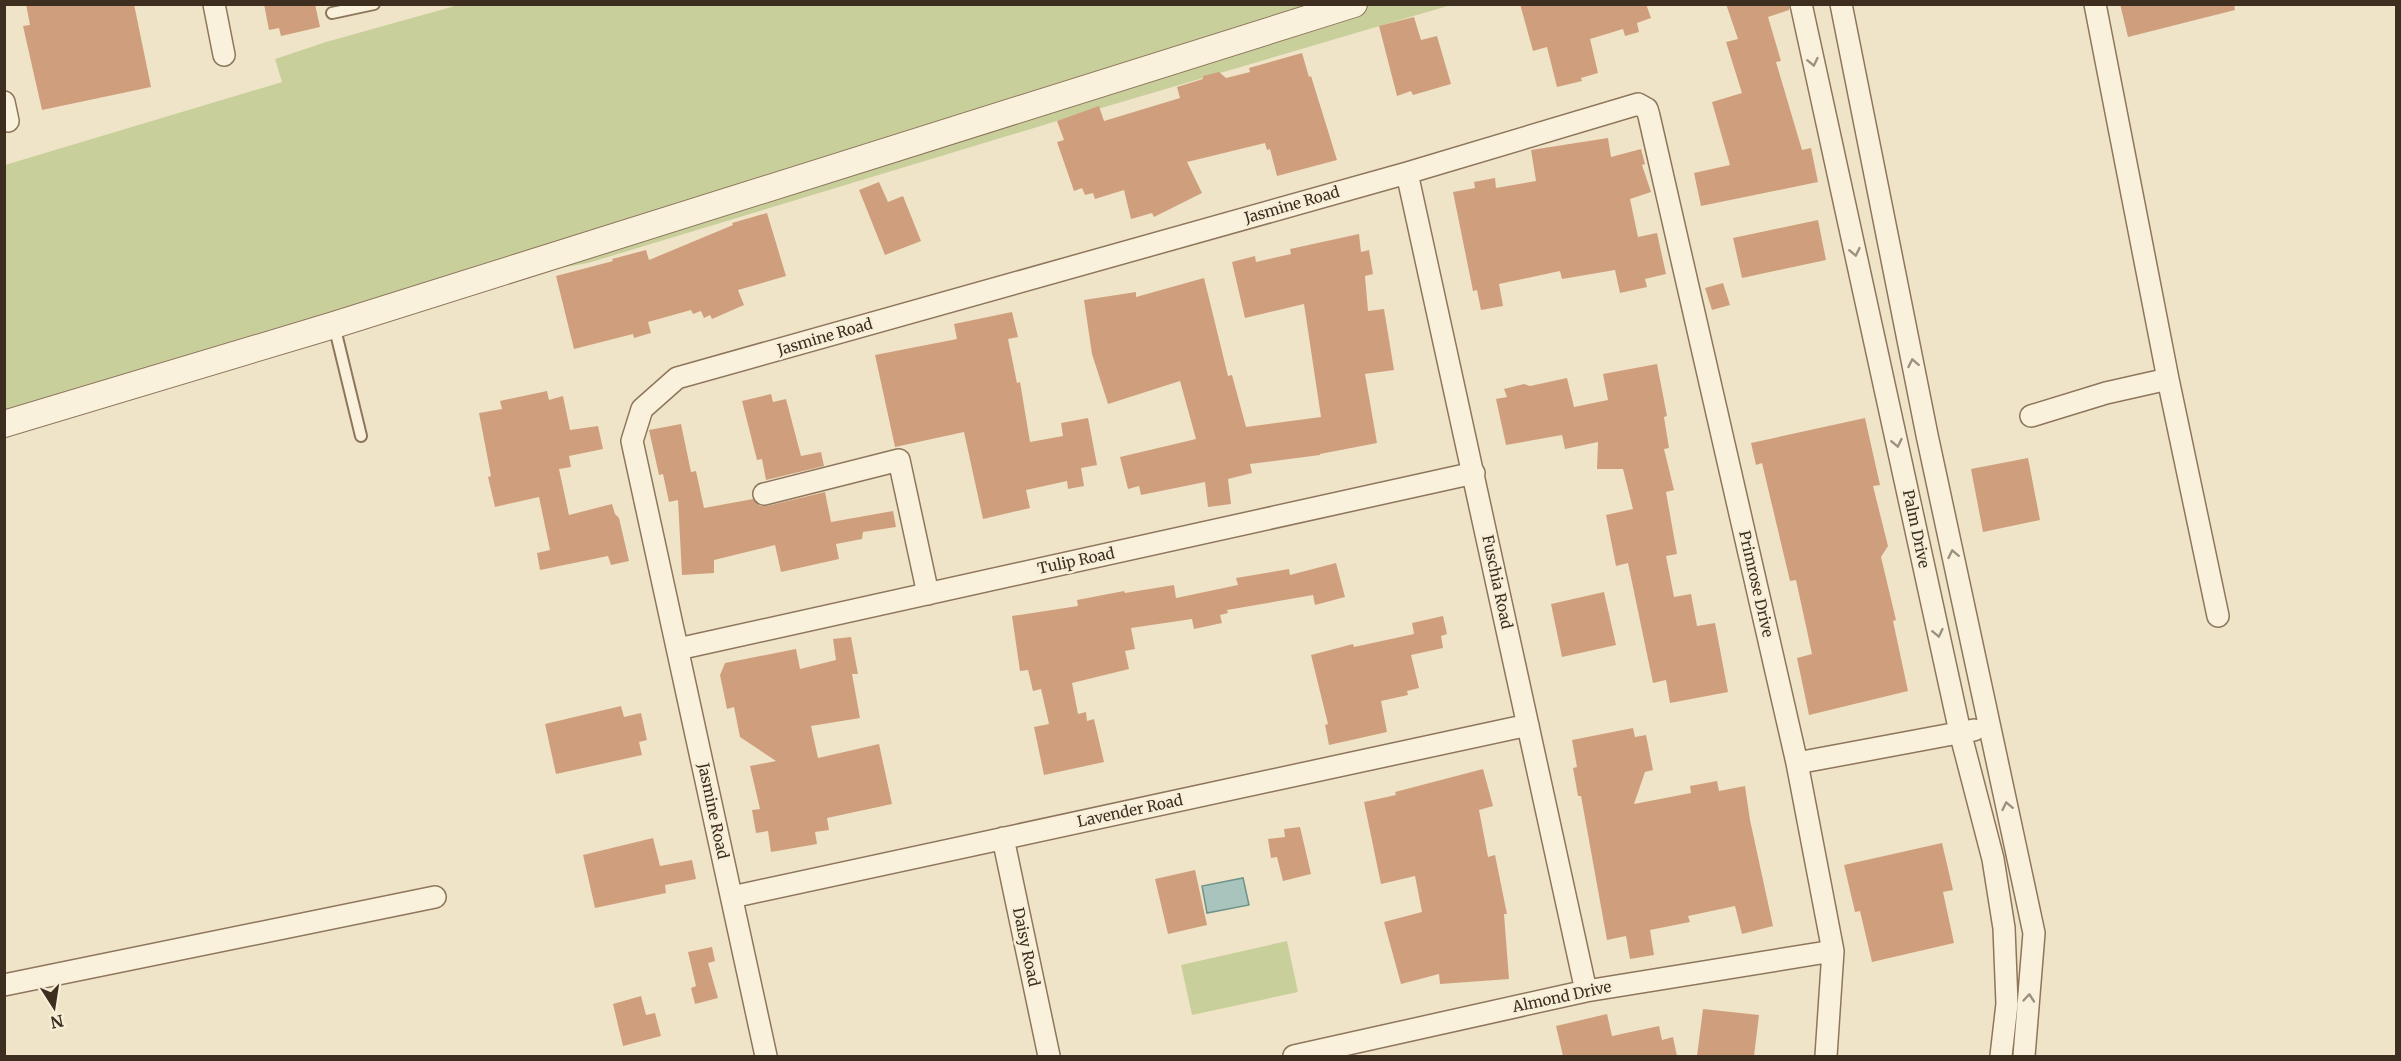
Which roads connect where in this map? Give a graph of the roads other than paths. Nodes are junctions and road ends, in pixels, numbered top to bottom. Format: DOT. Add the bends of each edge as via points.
graph roads {
  1 [pos="214,4"];
  2 [pos="374,4"];
  3 [pos="1354,4"];
  4 [pos="1801,4"];
  5 [pos="1841,4"];
  6 [pos="2095,4"];
  7 [pos="332,13"];
  8 [pos="224,55"];
  9 [pos="1649,116"];
  10 [pos="1407,173"];
  11 [pos="334,325"];
  12 [pos="2168,379"];
  13 [pos="2031,416"];
  14 [pos="4,424"];
  15 [pos="361,436"];
  16 [pos="1474,473"];
  17 [pos="764,494"];
  18 [pos="928,594"];
  19 [pos="2218,616"];
  20 [pos="678,649"];
  21 [pos="1528,725"];
  22 [pos="1990,727"];
  23 [pos="1960,732"];
  24 [pos="1797,763"];
  25 [pos="1003,838"];
  26 [pos="435,897"];
  27 [pos="732,897"];
  28 [pos="1833,951"];
  29 [pos="4,985"];
  30 [pos="1586,991"];
  31 [pos="1305,1055"];
  32 [pos="766,1056"];
  33 [pos="1049,1056"];
  34 [pos="1826,1056"];
  35 [pos="2001,1056"];
  36 [pos="2024,1056"];
  1 -- 8 [label="street"];
  2 -- 7 [label="lane"];
  3 -- 11 [label="street"];
  4 -- 23 [label="street, Palm Drive, one-way"];
  22 -- 5 [label="street, Palm Drive, one-way"];
  6 -- 12 [label="street"];
  9 -- 10 [label="street, Jasmine Road" via="1647,109 1638,105"];
  9 -- 24 [label="street, Primrose Drive"];
  10 -- 16 [label="street, Fuschia Road"];
  10 -- 20 [label="street, Jasmine Road" via="677,378 642,409 632,441"];
  11 -- 14 [label="street"];
  11 -- 15 [label="lane"];
  12 -- 13 [label="street"];
  12 -- 19 [label="street"];
  16 -- 18 [label="street, Tulip Road"];
  16 -- 21 [label="street, Fuschia Road"];
  17 -- 18 [label="street" via="900,460"];
  18 -- 20 [label="street, Tulip Road"];
  20 -- 27 [label="street, Jasmine Road"];
  21 -- 25 [label="street, Lavender Road"];
  21 -- 30 [label="street, Fuschia Road"];
  22 -- 23 [label="street"];
  36 -- 22 [label="street, Palm Drive, one-way" via="2034,933"];
  23 -- 24 [label="street"];
  23 -- 35 [label="street, Palm Drive" via="1993,859 2004,928 2007,1004"];
  24 -- 28 [label="street, Primrose Drive"];
  25 -- 27 [label="street, Lavender Road"];
  25 -- 33 [label="street, Daisy Road"];
  26 -- 29 [label="street"];
  27 -- 32 [label="street, Jasmine Road"];
  28 -- 30 [label="street, Almond Drive"];
  28 -- 34 [label="street, Primrose Drive"];
  30 -- 31 [label="street, Almond Drive"];
}
